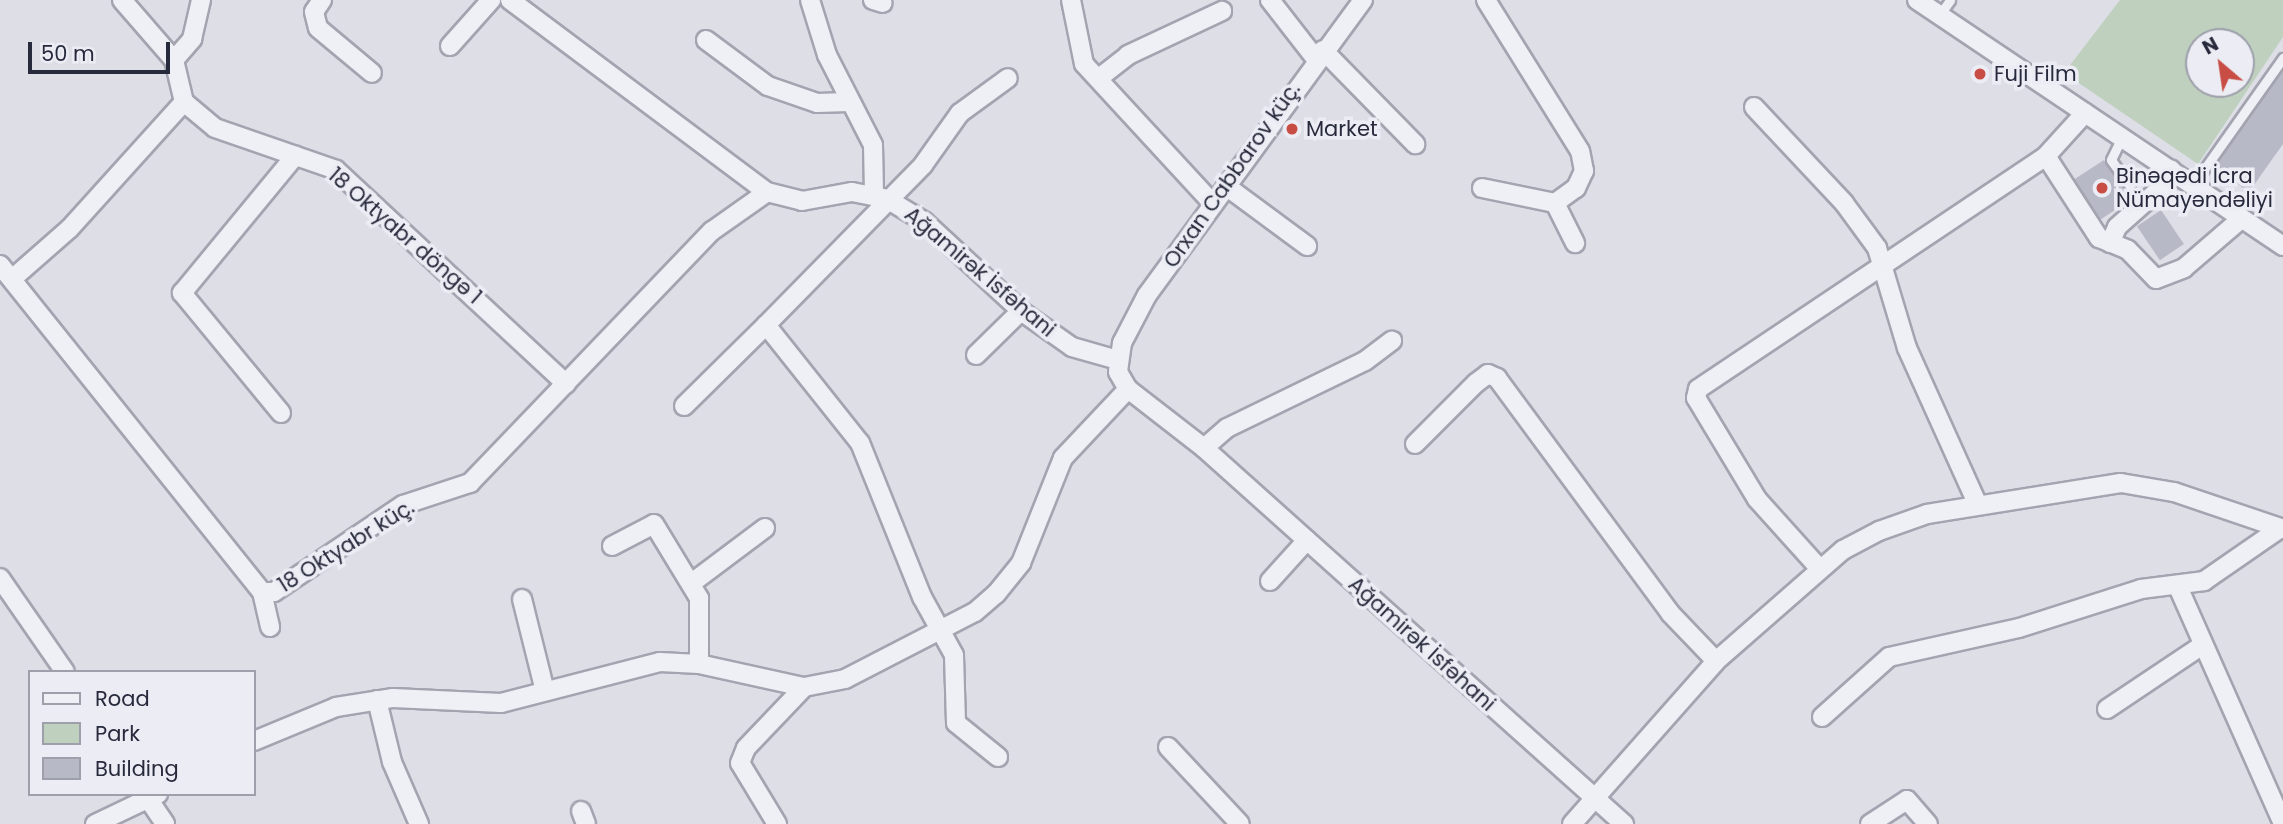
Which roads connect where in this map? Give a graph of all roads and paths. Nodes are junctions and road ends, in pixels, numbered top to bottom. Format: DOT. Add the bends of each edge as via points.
graph roads {
  1 [pos="122,0"];
  2 [pos="201,0"];
  3 [pos="321,0"];
  4 [pos="491,0"];
  5 [pos="510,0"];
  6 [pos="810,0"];
  7 [pos="1071,0"];
  8 [pos="1270,0"];
  9 [pos="1363,0"];
  10 [pos="1486,0"];
  11 [pos="1917,0"];
  12 [pos="1945,7"];
  13 [pos="1222,11"];
  14 [pos="706,40"];
  15 [pos="450,46"];
  16 [pos="1320,54"];
  17 [pos="2283,58"];
  18 [pos="174,60"];
  19 [pos="372,73"];
  20 [pos="1008,78"];
  21 [pos="1099,78"];
  22 [pos="184,102"];
  23 [pos="848,103"];
  24 [pos="1754,107"];
  25 [pos="2085,113"];
  26 [pos="2122,137"];
  27 [pos="1415,144"];
  28 [pos="295,156"];
  29 [pos="2046,156"];
  30 [pos="2171,170"];
  31 [pos="2193,185"];
  32 [pos="1226,186"];
  33 [pos="2130,186"];
  34 [pos="1482,188"];
  35 [pos="767,192"];
  36 [pos="880,196"];
  37 [pos="1555,203"];
  38 [pos="1213,204"];
  39 [pos="2241,219"];
  40 [pos="1575,243"];
  41 [pos="2110,243"];
  42 [pos="1307,246"];
  43 [pos="2283,246"];
  44 [pos="0,265"];
  45 [pos="1885,268"];
  46 [pos="12,279"];
  47 [pos="1021,311"];
  48 [pos="766,325"];
  49 [pos="1392,341"];
  50 [pos="976,355"];
  51 [pos="1118,360"];
  52 [pos="566,384"];
  53 [pos="1128,389"];
  54 [pos="684,406"];
  55 [pos="281,413"];
  56 [pos="1415,444"];
  57 [pos="1203,448"];
  58 [pos="1978,505"];
  59 [pos="765,528"];
  60 [pos="2281,529"];
  61 [pos="1307,540"];
  62 [pos="612,546"];
  63 [pos="1820,569"];
  64 [pos="0,578"];
  65 [pos="1270,581"];
  66 [pos="693,582"];
  67 [pos="2179,589"];
  68 [pos="262,592"];
  69 [pos="522,599"];
  70 [pos="270,627"];
  71 [pos="941,630"];
  72 [pos="2202,646"];
  73 [pos="1716,661"];
  74 [pos="699,664"];
  75 [pos="64,670"];
  76 [pos="804,687"];
  77 [pos="545,691"];
  78 [pos="377,700"];
  79 [pos="2107,709"];
  80 [pos="1822,717"];
  81 [pos="256,740"];
  82 [pos="1168,747"];
  83 [pos="999,757"];
  84 [pos="150,796"];
  85 [pos="1597,799"];
  86 [pos="95,824"];
  87 [pos="164,824"];
  88 [pos="419,824"];
  89 [pos="777,824"];
  90 [pos="1240,824"];
  91 [pos="1572,824"];
  92 [pos="1624,824"];
  93 [pos="1870,824"];
  94 [pos="1928,824"];
  95 [pos="2283,824"];
  1 -- 18 [label="street"];
  2 -- 18 [label="street" via="191,39"];
  3 -- 19 [label="street" via="314,12 318,28"];
  4 -- 15 [label="street"];
  5 -- 35 [label="street"];
  6 -- 23 [label="street"];
  7 -- 21 [label="street" via="1078,50"];
  8 -- 16 [label="street"];
  9 -- 16 [label="street, Orxan Cabbarov küç."];
  10 -- 37 [label="street" via="1580,151 1584,171 1576,188"];
  11 -- 12 [label="street"];
  12 -- 25 [label="street"];
  13 -- 21 [label="street" via="1128,55"];
  14 -- 23 [label="street" via="768,86 817,103"];
  16 -- 27 [label="street"];
  16 -- 32 [label="street, Orxan Cabbarov küç."];
  17 -- 31 [label="lane"];
  18 -- 22 [label="street"];
  20 -- 36 [label="street" via="960,113 936,151"];
  21 -- 38 [label="street"];
  22 -- 28 [label="street, 18 Oktyabr döngə 1" via="215,128"];
  22 -- 46 [label="street" via="70,228"];
  23 -- 36 [label="street" via="877,158"];
  24 -- 45 [label="street" via="1844,203"];
  25 -- 26 [label="street"];
  25 -- 29 [label="street"];
  26 -- 30 [label="street"];
  26 -- 33 [label="lane" via="2111,160"];
  28 -- 52 [label="street, 18 Oktyabr döngə 1" via="336,170"];
  28 -- 55 [label="street" via="182,293"];
  29 -- 41 [label="street" via="2092,230"];
  29 -- 45 [label="street"];
  30 -- 31 [label="street"];
  30 -- 41 [label="street" via="2117,227"];
  31 -- 39 [label="street"];
  32 -- 38 [label="street, Orxan Cabbarov küç."];
  32 -- 42 [label="street"];
  34 -- 37 [label="street"];
  35 -- 36 [label="street" via="802,201"];
  35 -- 52 [label="street, 18 Oktyabr küç." via="712,231"];
  36 -- 47 [label="street, Ağamirək İsfəhani" via="925,222"];
  36 -- 48 [label="street"];
  37 -- 40 [label="street"];
  38 -- 51 [label="street, Orxan Cabbarov küç." via="1147,295"];
  39 -- 41 [label="street" via="2164,279"];
  39 -- 43 [label="street"];
  44 -- 46 [label="street, 18 Oktyabr küç."];
  45 -- 58 [label="street" via="1907,348"];
  45 -- 63 [label="street" via="1703,383 1696,398 1757,499"];
  46 -- 68 [label="street, 18 Oktyabr küç."];
  47 -- 50 [label="street"];
  47 -- 51 [label="street, Ağamirək İsfəhani" via="1072,347"];
  48 -- 54 [label="street"];
  48 -- 71 [label="street" via="860,443"];
  49 -- 57 [label="street" via="1365,361 1227,428"];
  51 -- 53 [label="street"];
  52 -- 68 [label="street, 18 Oktyabr küç." via="470,483 403,505 290,585"];
  53 -- 57 [label="street, Ağamirək İsfəhani"];
  53 -- 71 [label="street" via="1063,458 1007,582 975,612"];
  56 -- 73 [label="street" via="1476,383 1489,374 1497,378 1670,613"];
  57 -- 61 [label="street, Ağamirək İsfəhani"];
  58 -- 60 [label="street" via="2121,482 2175,492"];
  58 -- 63 [label="street" via="1879,531"];
  59 -- 66 [label="street"];
  60 -- 67 [label="street" via="2204,581"];
  61 -- 65 [label="street"];
  61 -- 85 [label="street, Ağamirək İsfəhani"];
  62 -- 66 [label="street" via="654,524"];
  63 -- 73 [label="street"];
  64 -- 75 [label="street"];
  66 -- 74 [label="street" via="702,614"];
  67 -- 72 [label="street"];
  67 -- 80 [label="street" via="2141,589 2019,628 1889,657"];
  68 -- 70 [label="street"];
  69 -- 77 [label="street"];
  71 -- 76 [label="street" via="845,679"];
  71 -- 83 [label="street" via="954,655 956,723"];
  72 -- 79 [label="street"];
  72 -- 95 [label="street"];
  73 -- 85 [label="street"];
  74 -- 76 [label="street"];
  74 -- 77 [label="street" via="629,667"];
  76 -- 89 [label="street" via="746,747 740,763"];
  77 -- 78 [label="street" via="502,703"];
  78 -- 81 [label="street" via="336,707"];
  78 -- 88 [label="street" via="392,762"];
  82 -- 90 [label="street"];
  84 -- 86 [label="street"];
  84 -- 87 [label="street"];
  85 -- 91 [label="street"];
  85 -- 92 [label="street, Ağamirək İsfəhani"];
  93 -- 94 [label="street" via="1907,800"];
}
